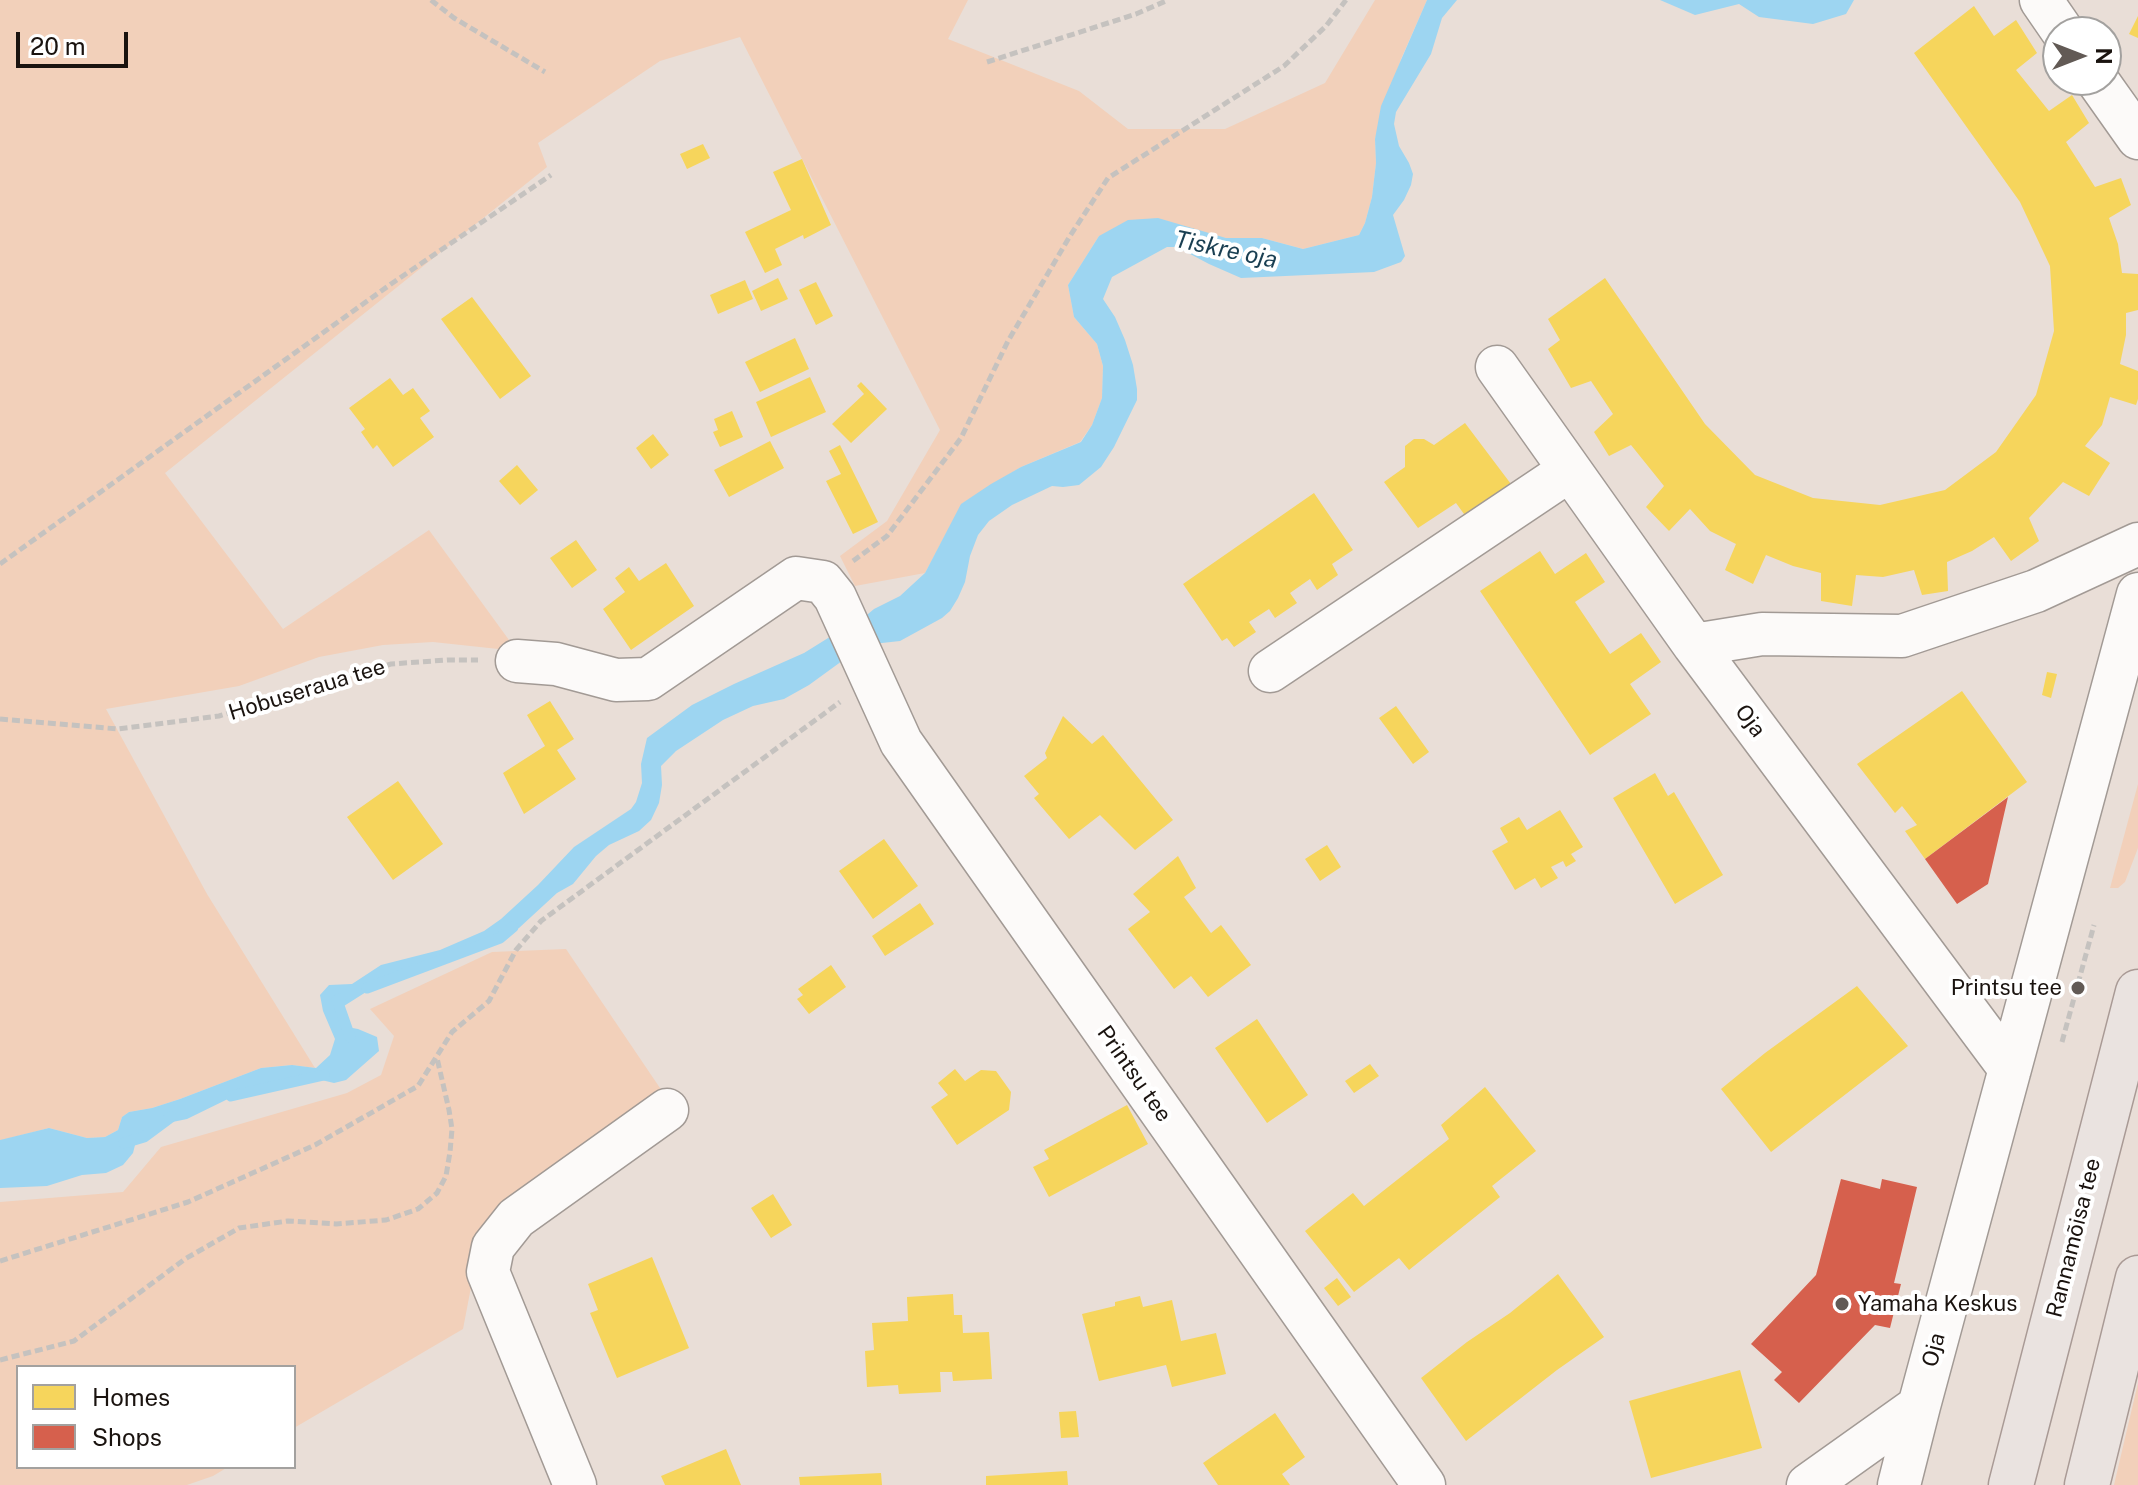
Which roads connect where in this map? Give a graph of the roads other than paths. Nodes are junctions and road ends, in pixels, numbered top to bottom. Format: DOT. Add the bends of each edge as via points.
graph roads {
  1 [pos="2108,96"];
  2 [pos="2138,138"];
  3 [pos="1497,367"];
  4 [pos="1570,470"];
  5 [pos="2138,544"];
  6 [pos="2138,594"];
  7 [pos="1694,645"];
  8 [pos="517,661"];
  9 [pos="1270,671"];
  10 [pos="2138,992"];
  11 [pos="2010,1069"];
  12 [pos="667,1110"];
  13 [pos="2138,1278"];
  14 [pos="1919,1406"];
  15 [pos="575,1485"];
  16 [pos="1424,1485"];
  17 [pos="1808,1485"];
  18 [pos="1899,1485"];
  19 [pos="2011,1485"];
  20 [pos="2087,1485"];
  1 -- 2 [label="street"];
  3 -- 4 [label="street, Oja"];
  4 -- 7 [label="street, Oja"];
  4 -- 9 [label="street"];
  5 -- 7 [label="street" via="2036,591 1902,636 1762,634"];
  6 -- 11 [label="street, Oja"];
  7 -- 11 [label="street, Oja"];
  8 -- 16 [label="street, Printsu tee" via="556,664 616,680 648,679 796,578 823,582 835,597 901,742"];
  10 -- 19 [label="main road, Rannamõisa tee"];
  11 -- 14 [label="street, Oja"];
  12 -- 15 [label="street" via="516,1218 493,1247 488,1272"];
  13 -- 20 [label="main road"];
  14 -- 17 [label="street"];
  14 -- 18 [label="street, Oja"];
}
